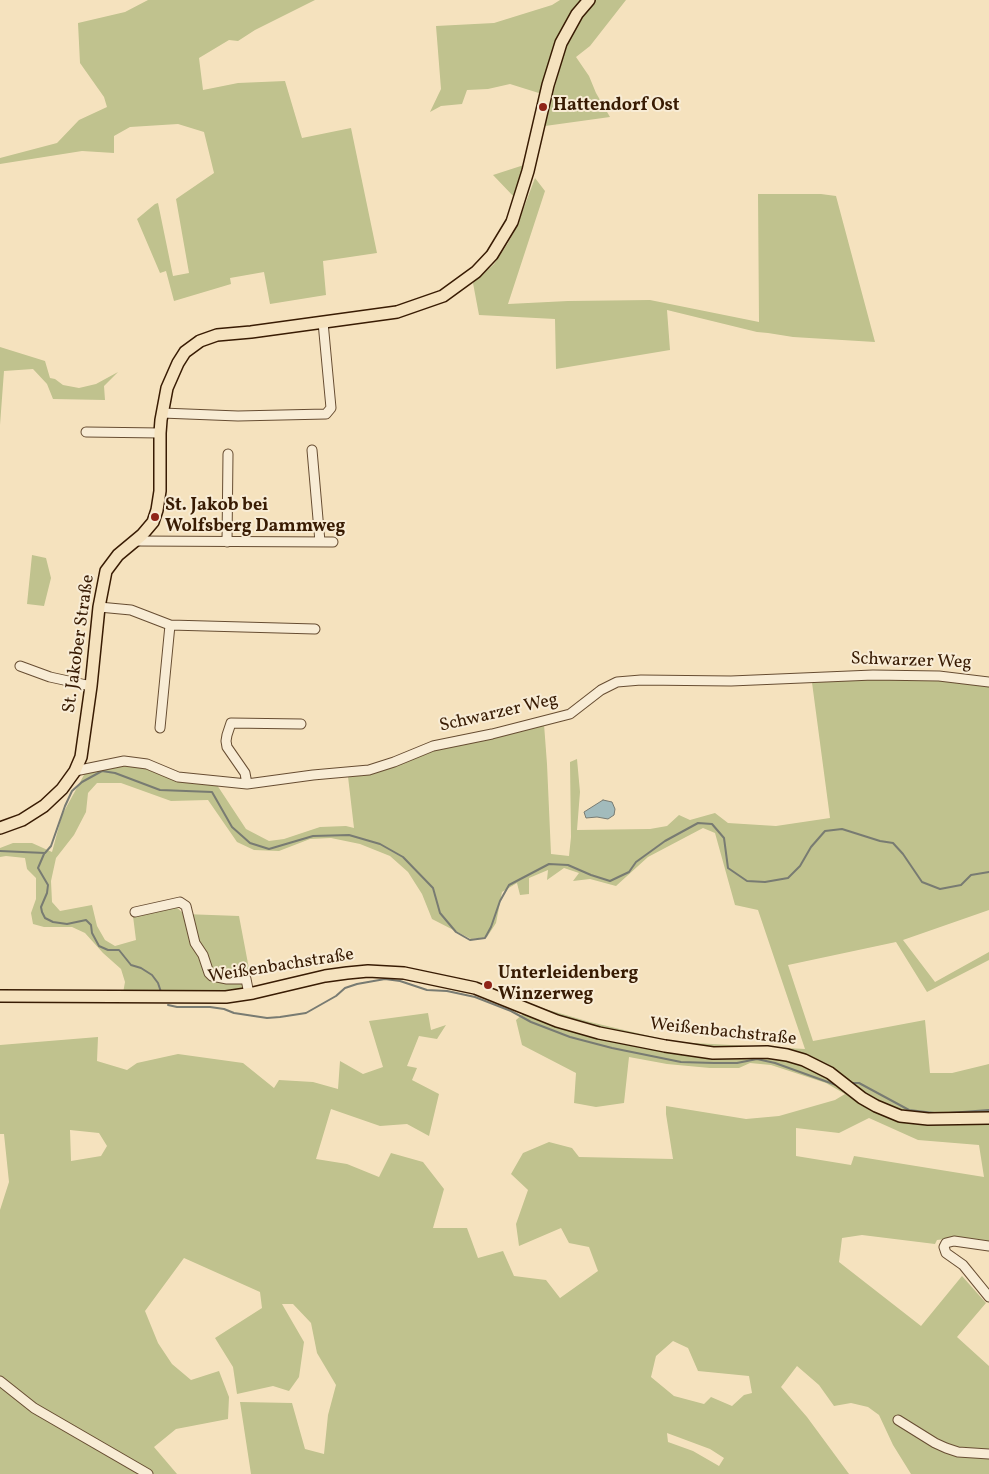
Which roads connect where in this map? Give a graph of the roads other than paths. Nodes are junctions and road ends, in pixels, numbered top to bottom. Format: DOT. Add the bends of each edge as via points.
graph roads {
  1 [pos="589,0"];
  2 [pos="323,322"];
  3 [pos="162,413"];
  4 [pos="86,432"];
  5 [pos="160,433"];
  6 [pos="312,450"];
  7 [pos="228,454"];
  8 [pos="135,541"];
  9 [pos="227,542"];
  10 [pos="320,542"];
  11 [pos="333,542"];
  12 [pos="99,607"];
  13 [pos="170,626"];
  14 [pos="315,628"];
  15 [pos="20,666"];
  16 [pos="989,682"];
  17 [pos="91,686"];
  18 [pos="301,724"];
  19 [pos="160,728"];
  20 [pos="75,771"];
  21 [pos="247,784"];
  22 [pos="0,828"];
  23 [pos="135,912"];
  24 [pos="249,994"];
  25 [pos="0,996"];
  26 [pos="989,1118"];
  27 [pos="989,1246"];
  28 [pos="989,1297"];
  29 [pos="0,1380"];
  30 [pos="898,1420"];
  31 [pos="989,1454"];
  32 [pos="148,1474"];
  1 -- 2 [label="main road, St. Jakober Straße" via="561,43 512,222 492,255 476,272 443,296 397,312"];
  2 -- 3 [label="main road, St. Jakober Straße" via="200,341 185,352 178,363 167,388"];
  2 -- 3 [label="street" via="332,408 326,414 230,416"];
  3 -- 5 [label="main road, St. Jakober Straße"];
  4 -- 5 [label="street"];
  5 -- 8 [label="main road, St. Jakober Straße" via="157,510 153,522"];
  6 -- 10 [label="street"];
  7 -- 9 [label="street"];
  8 -- 9 [label="street"];
  8 -- 12 [label="main road, St. Jakober Straße" via="106,571"];
  9 -- 10 [label="street"];
  10 -- 11 [label="street"];
  12 -- 13 [label="street" via="131,610"];
  12 -- 17 [label="main road, St. Jakober Straße"];
  13 -- 14 [label="street"];
  13 -- 19 [label="street"];
  15 -- 17 [label="street"];
  16 -- 21 [label="street, Schwarzer Weg" via="939,676 873,675 617,682 570,714 433,746 369,770"];
  17 -- 20 [label="main road, St. Jakober Straße" via="81,757"];
  18 -- 21 [label="street" via="231,723 226,735 227,747 245,773"];
  20 -- 21 [label="street, Schwarzer Weg" via="124,761 147,764 178,777"];
  20 -- 22 [label="main road, St. Jakober Straße" via="44,806 22,820"];
  23 -- 24 [label="street" via="180,902 186,906 195,943 209,973 228,979 246,979"];
  24 -- 25 [label="main road, Weißenbachstraße" via="207,997"];
  24 -- 26 [label="main road, Weißenbachstraße" via="347,972 404,973 475,988 557,1021 600,1033 713,1053 787,1055 830,1073 862,1098 900,1116"];
  27 -- 28 [label="street" via="954,1241 944,1247 946,1253 963,1265"];
  29 -- 32 [label="street" via="34,1408"];
  30 -- 31 [label="street" via="946,1448"];
}
